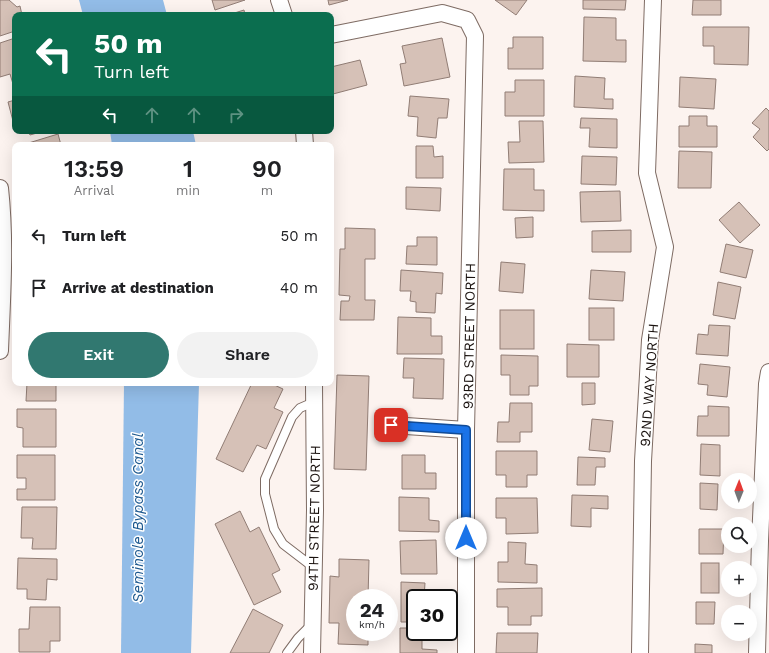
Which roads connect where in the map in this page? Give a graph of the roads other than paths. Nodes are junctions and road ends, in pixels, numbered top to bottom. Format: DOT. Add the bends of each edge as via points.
graph roads {
  1 [pos="279,0"];
  2 [pos="652,0"];
  3 [pos="283,12"];
  4 [pos="334,35"];
  5 [pos="0,188"];
  6 [pos="0,351"];
  7 [pos="769,372"];
  8 [pos="314,386"];
  9 [pos="314,402"];
  10 [pos="391,425"];
  11 [pos="466,430"];
  12 [pos="765,541"];
  13 [pos="313,568"];
  14 [pos="312,624"];
  15 [pos="287,653"];
  16 [pos="312,653"];
  17 [pos="466,653"];
  18 [pos="640,653"];
  19 [pos="757,653"];
  1 -- 3 [label="street"];
  2 -- 18 [label="street, 92ND WAY NORTH" via="647,173 665,247 650,340 643,461"];
  4 -- 11 [label="street, 93RD STREET NORTH" via="442,13 467,20 475,36"];
  5 -- 6 [label="street" via="4,218 4,253"];
  7 -- 12 [label="street"];
  8 -- 9 [label="street, 94TH STREET NORTH"];
  9 -- 13 [label="street, 94TH STREET NORTH"];
  9 -- 13 [label="lane" via="300,408 292,417 265,479 265,494 274,529 283,544"];
  10 -- 11 [label="street"];
  11 -- 17 [label="street, 93RD STREET NORTH"];
  12 -- 19 [label="street"];
  13 -- 14 [label="street, 94TH STREET NORTH"];
  14 -- 15 [label="lane"];
  14 -- 16 [label="street, 94TH STREET NORTH"];
}
